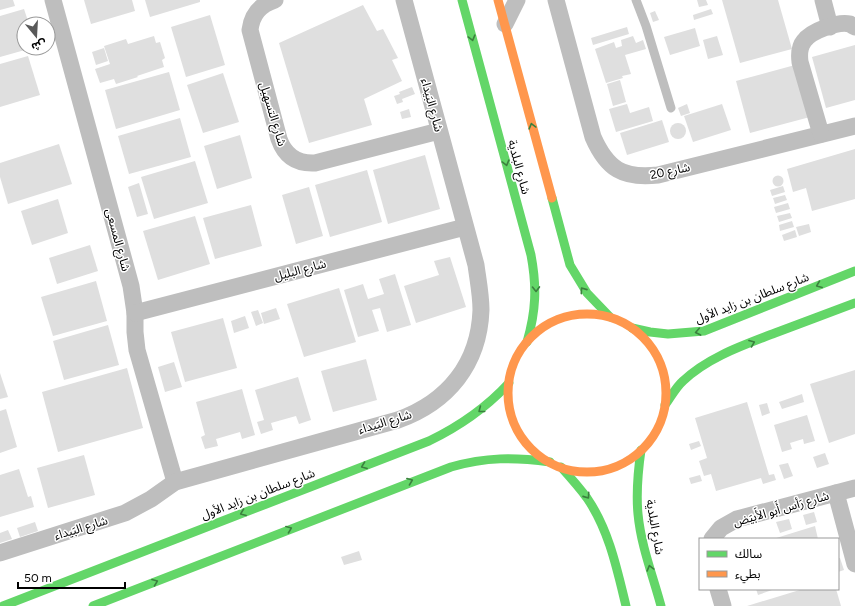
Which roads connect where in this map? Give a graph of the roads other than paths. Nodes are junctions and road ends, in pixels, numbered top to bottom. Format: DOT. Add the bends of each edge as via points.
graph roads {
  1 [pos="53,0"];
  2 [pos="275,0"];
  3 [pos="404,0"];
  4 [pos="462,0"];
  5 [pos="498,0"];
  6 [pos="517,0"];
  7 [pos="556,0"];
  8 [pos="636,0"];
  9 [pos="823,0"];
  10 [pos="505,24"];
  11 [pos="830,27"];
  12 [pos="855,27"];
  13 [pos="671,108"];
  14 [pos="855,126"];
  15 [pos="439,131"];
  16 [pos="821,134"];
  17 [pos="465,227"];
  18 [pos="855,271"];
  19 [pos="855,303"];
  20 [pos="135,313"];
  21 [pos="610,317"];
  22 [pos="632,328"];
  23 [pos="527,342"];
  24 [pos="509,383"];
  25 [pos="665,405"];
  26 [pos="641,450"];
  27 [pos="550,462"];
  28 [pos="561,467"];
  29 [pos="175,482"];
  30 [pos="855,488"];
  31 [pos="836,493"];
  32 [pos="713,538"];
  33 [pos="0,553"];
  34 [pos="855,564"];
  35 [pos="718,590"];
  36 [pos="3,606"];
  37 [pos="93,606"];
  38 [pos="626,606"];
  39 [pos="661,606"];
  40 [pos="723,606"];
  1 -- 20 [label="street, شارع المسعى" via="131,286"];
  2 -- 15 [label="street, شارع التسهيل" via="257,11 253,16 250,30 279,139 289,156 301,162 315,163"];
  3 -- 15 [label="street, شارع البَيداء"];
  4 -- 23 [label="main road, شارع البلدية, one-way" via="536,277 536,301"];
  5 -- 10 [label="main road, شارع البلدية"];
  6 -- 10 [label="street"];
  7 -- 16 [label="street, شارع 20" via="593,137 599,152 610,165 625,173 641,177 658,175"];
  8 -- 13 [label="lane"];
  9 -- 11 [label="street"];
  21 -- 10 [label="main road, شارع البلدية, one-way" via="586,294 570,265"];
  11 -- 12 [label="street" via="850,24"];
  11 -- 16 [label="street" via="809,35 803,41 799,53"];
  14 -- 16 [label="street, شارع 20"];
  15 -- 17 [label="street, شارع البَيداء"];
  17 -- 20 [label="street, شارع البليل"];
  17 -- 29 [label="street, شارع البَيداء" via="478,279 480,324 466,366 437,400 398,420"];
  18 -- 22 [label="main road, شارع سلطان بن زايد الأول, one-way" via="704,331 668,335"];
  25 -- 19 [label="main road, one-way" via="678,387 706,365 737,348"];
  20 -- 29 [label="street, شارع المسعى" via="137,350"];
  21 -- 22 [label="main road"];
  21 -- 23 [label="main road" via="580,314 565,318 551,323"];
  22 -- 25 [label="main road" via="644,338 660,362 665,376"];
  23 -- 24 [label="main road" via="518,355"];
  24 -- 27 [label="main road" via="510,407 518,429 526,442"];
  24 -- 36 [label="main road, شارع سلطان بن زايد الأول, one-way" via="498,396 472,417 429,441"];
  25 -- 26 [label="main road" via="657,430"];
  26 -- 28 [label="main road" via="624,462 604,469 589,471"];
  39 -- 26 [label="main road, شارع البلدية, one-way" via="638,515 637,482"];
  27 -- 28 [label="main road"];
  37 -- 27 [label="main road, one-way" via="456,465 499,457"];
  28 -- 38 [label="main road, one-way" via="582,490 598,515 609,543"];
  29 -- 33 [label="street, شارع البَيداء" via="152,499 125,513"];
  30 -- 31 [label="street, شارع رَأس أَبو الأَبيَض"];
  31 -- 32 [label="street, شارع رَأس أَبو الأَبيَض" via="737,519 721,528"];
  31 -- 34 [label="street"];
  35 -- 40 [label="street"];
}
